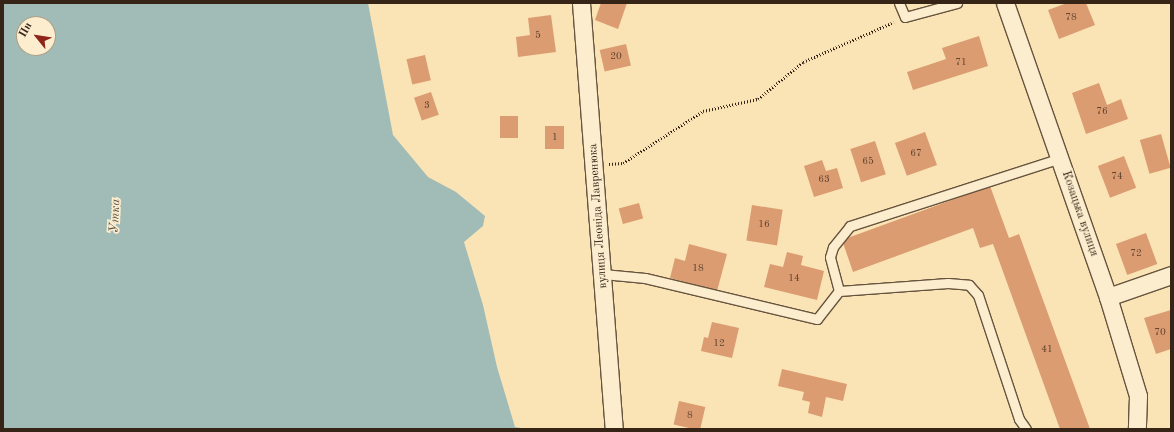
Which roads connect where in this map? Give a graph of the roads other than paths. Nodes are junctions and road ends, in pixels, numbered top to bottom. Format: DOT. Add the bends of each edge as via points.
graph roads {
  1 [pos="581,3"];
  2 [pos="899,3"];
  3 [pos="957,3"];
  4 [pos="1005,3"];
  5 [pos="1060,158"];
  6 [pos="603,274"];
  7 [pos="1171,275"];
  8 [pos="839,291"];
  9 [pos="1108,297"];
  10 [pos="614,429"];
  11 [pos="1026,429"];
  12 [pos="1137,429"];
  1 -- 6 [label="street, вулиця Леоніда Лавренюка"];
  2 -- 3 [label="lane" via="905,17"];
  4 -- 5 [label="street, Козацька вулиця"];
  5 -- 8 [label="lane" via="850,226 834,247 830,257"];
  5 -- 9 [label="street, Козацька вулиця"];
  6 -- 8 [label="lane" via="645,278 817,319"];
  6 -- 10 [label="street, вулиця Леоніда Лавренюка"];
  7 -- 9 [label="street"];
  8 -- 11 [label="lane" via="948,283 969,285 978,295 1019,419"];
  9 -- 12 [label="street, Козацька вулиця" via="1138,396"];
}
